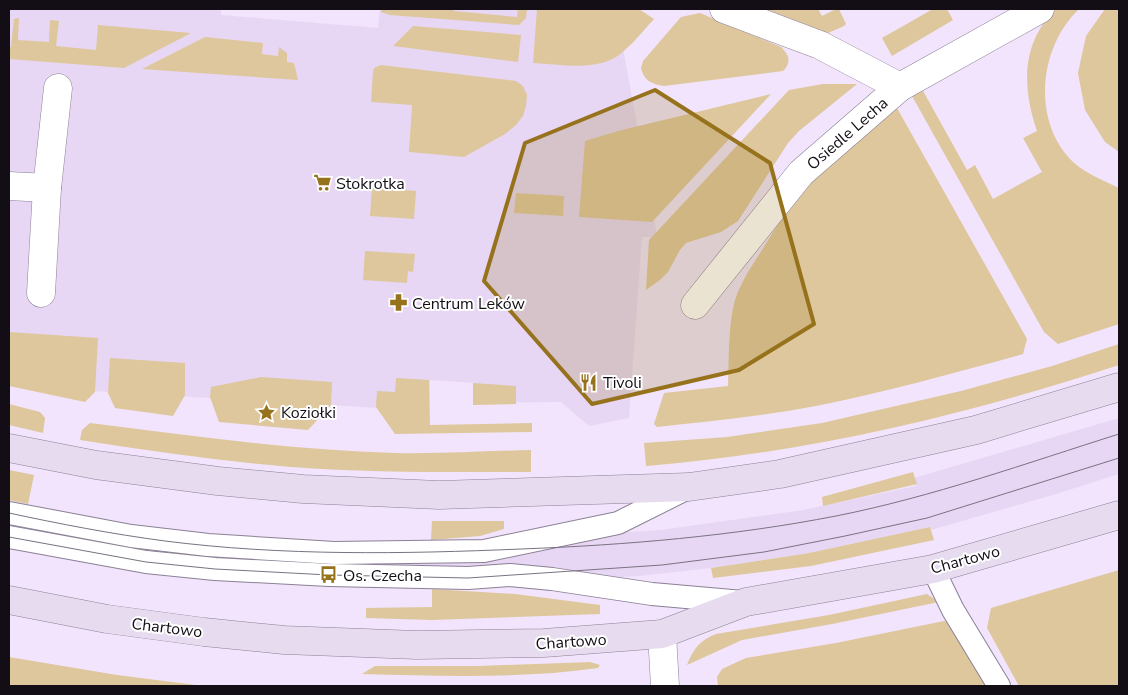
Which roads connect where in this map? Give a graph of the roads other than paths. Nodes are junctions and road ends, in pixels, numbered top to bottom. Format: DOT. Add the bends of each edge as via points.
graph roads {
  1 [pos="724,9"];
  2 [pos="1040,9"];
  3 [pos="900,87"];
  4 [pos="58,88"];
  5 [pos="9,186"];
  6 [pos="47,188"];
  7 [pos="41,293"];
  8 [pos="695,305"];
  9 [pos="1119,387"];
  10 [pos="9,448"];
  11 [pos="689,487"];
  12 [pos="9,513"];
  13 [pos="1119,515"];
  14 [pos="9,537"];
  15 [pos="933,569"];
  16 [pos="9,600"];
  17 [pos="746,602"];
  18 [pos="662,634"];
  19 [pos="665,686"];
  20 [pos="999,686"];
  1 -- 3 [label="street" via="820,45"];
  2 -- 3 [label="street, Osiedle Lecha"];
  3 -- 8 [label="street, Osiedle Lecha" via="801,172"];
  4 -- 6 [label="street"];
  5 -- 6 [label="street"];
  6 -- 7 [label="street"];
  9 -- 11 [label="street" via="976,430 780,474"];
  10 -- 11 [label="street" via="96,465 302,489 439,495"];
  11 -- 12 [label="lane" via="618,523 484,551 334,553 208,546 131,536"];
  13 -- 15 [label="street, Chartowo"];
  14 -- 17 [label="lane" via="146,562 205,568 329,575 468,578 510,575 652,594"];
  15 -- 17 [label="street, Chartowo"];
  15 -- 20 [label="lane" via="952,610"];
  16 -- 18 [label="street, Chartowo" via="107,619 284,640 426,645 544,644"];
  17 -- 18 [label="street, Chartowo"];
  18 -- 19 [label="street"];
}
